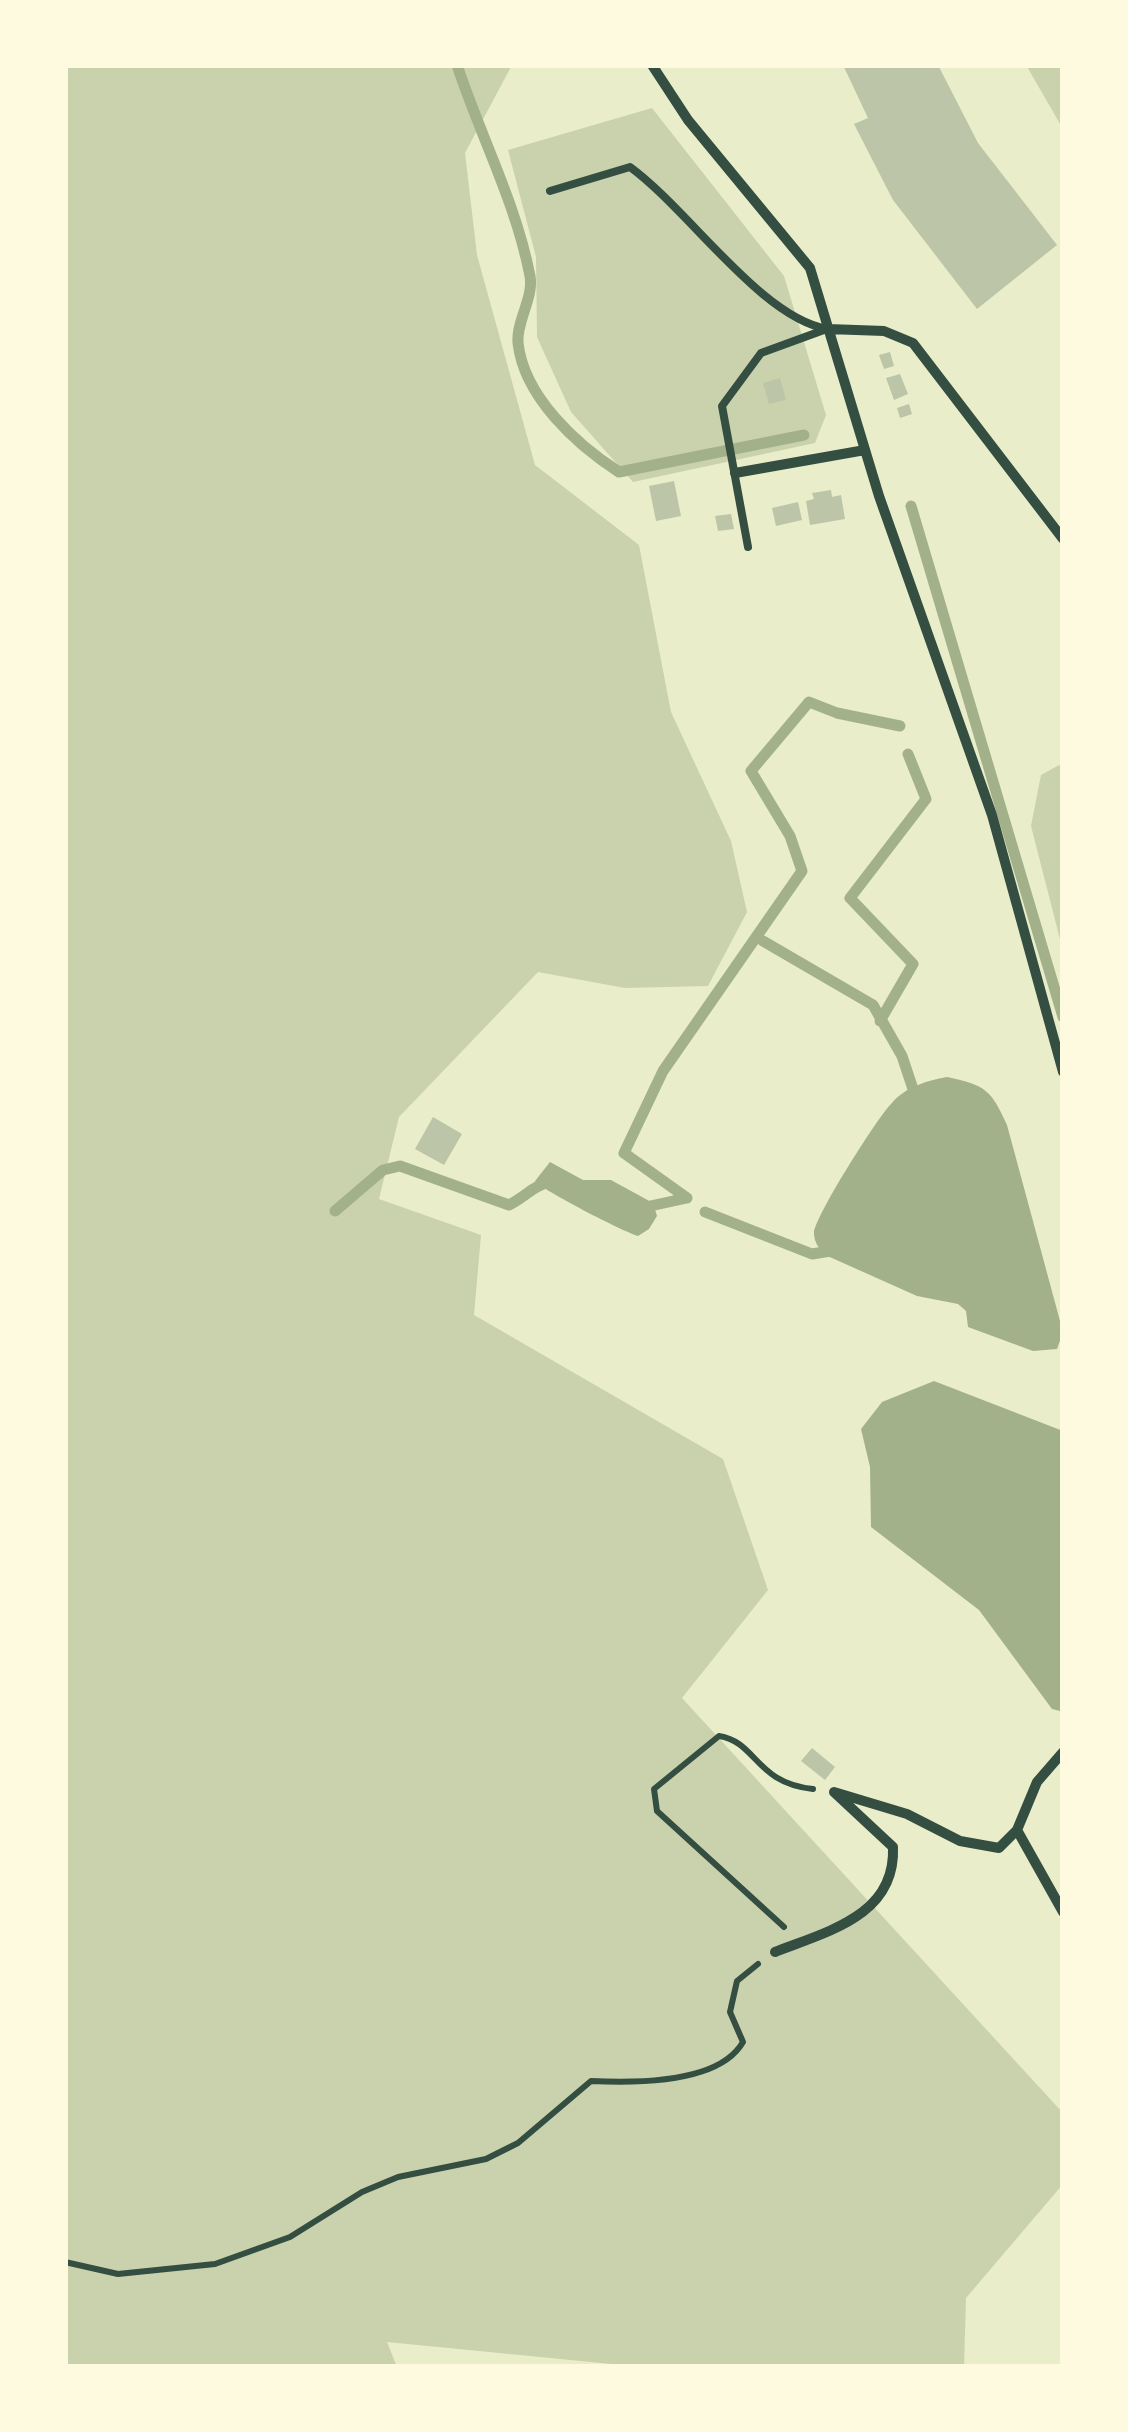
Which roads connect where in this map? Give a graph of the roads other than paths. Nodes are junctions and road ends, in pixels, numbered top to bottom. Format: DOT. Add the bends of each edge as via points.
graph roads {
  1 [pos="652,65"];
  2 [pos="550,191"];
  3 [pos="828,328"];
  4 [pos="865,450"];
  5 [pos="734,468"];
  6 [pos="1063,538"];
  7 [pos="748,547"];
  8 [pos="1063,1072"];
  9 [pos="1063,1752"];
  10 [pos="1018,1830"];
  11 [pos="1063,1912"];
  12 [pos="775,1952"];
  1 -- 3 [label="street" via="688,120 810,268"];
  2 -- 3 [label="lane" via="630,167 776,306 805,325"];
  3 -- 4 [label="street"];
  3 -- 5 [label="lane" via="761,353 722,406"];
  3 -- 6 [label="street" via="884,330 914,343"];
  4 -- 5 [label="street"];
  4 -- 8 [label="street" via="992,815"];
  5 -- 7 [label="lane"];
  9 -- 10 [label="street" via="1037,1782"];
  10 -- 11 [label="street"];
  10 -- 12 [label="street" via="999,1848 960,1841 907,1814 834,1792 893,1847 894,1875 867,1910"];
}
